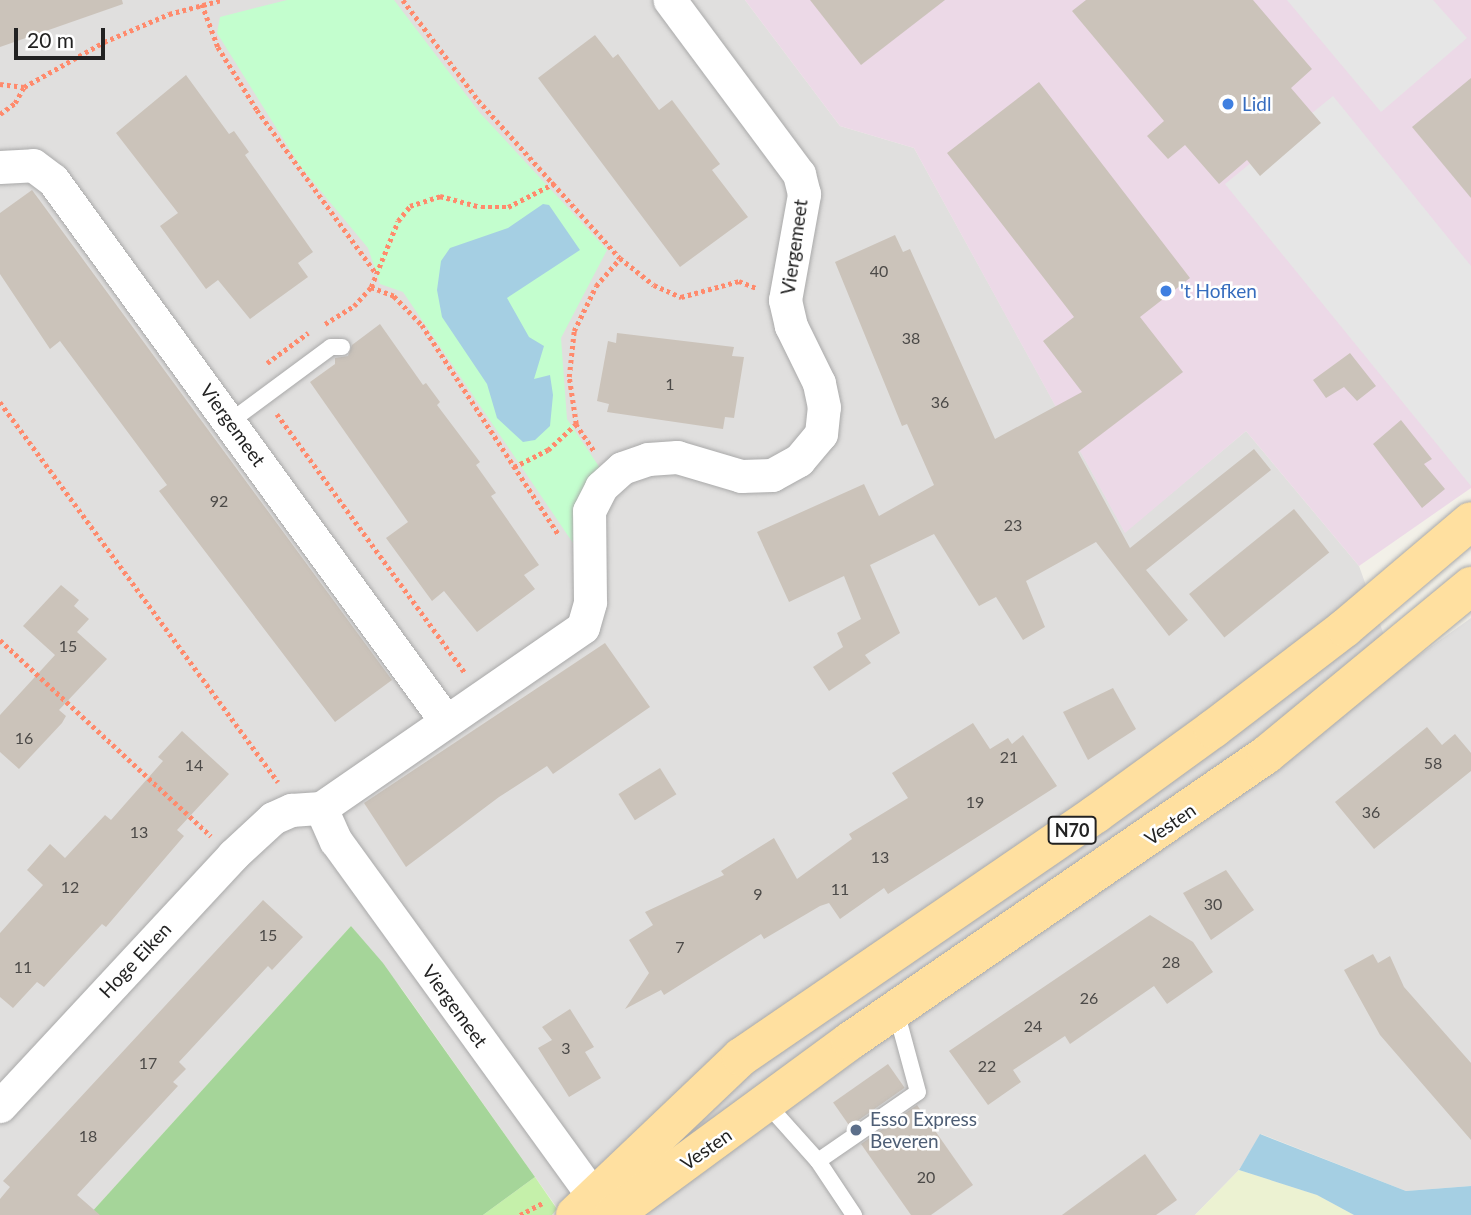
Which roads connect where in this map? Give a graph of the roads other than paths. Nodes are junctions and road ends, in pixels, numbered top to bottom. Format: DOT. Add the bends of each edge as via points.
graph roads {
  1 [pos="670,0"];
  2 [pos="0,167"];
  3 [pos="342,347"];
  4 [pos="224,411"];
  5 [pos="1471,520"];
  6 [pos="1471,540"];
  7 [pos="1471,571"];
  8 [pos="1471,586"];
  9 [pos="445,720"];
  10 [pos="295,812"];
  11 [pos="895,1011"];
  12 [pos="768,1104"];
  13 [pos="0,1106"];
  14 [pos="668,1130"];
  15 [pos="818,1161"];
  16 [pos="676,1171"];
  17 [pos="584,1207"];
  18 [pos="855,1215"];
  1 -- 9 [label="street, Viergemeet" via="799,174 804,194 786,300 791,326 819,383 824,407 821,434 799,460 772,475 741,476 677,457 648,459 622,468 601,487 589,511 590,602 583,627"];
  2 -- 4 [label="street, Viergemeet" via="33,165 44,170"];
  3 -- 4 [label="lane" via="331,347 264,396"];
  4 -- 9 [label="street, Viergemeet"];
  5 -- 14 [label="main road, Vesten / N70" via="1345,628 1213,729 741,1057"];
  6 -- 14 [label="lane, Vesten" via="1302,677 1043,869 830,1009"];
  7 -- 16 [label="lane, Vesten" via="1388,643 1244,755 783,1073 713,1129"];
  8 -- 11 [label="main road, Vesten / N70" via="1266,755"];
  9 -- 10 [label="street, Viergemeet"];
  10 -- 13 [label="street, Hoge Eiken" via="233,855"];
  10 -- 17 [label="street, Viergemeet" via="336,841"];
  11 -- 12 [label="main road, Vesten / N70"];
  11 -- 15 [label="lane" via="918,1092"];
  12 -- 15 [label="lane"];
  12 -- 16 [label="main road, Vesten / N70"];
  14 -- 17 [label="main road, Vesten / N70"];
  15 -- 18 [label="lane"];
  16 -- 17 [label="main road, N70"];
}
